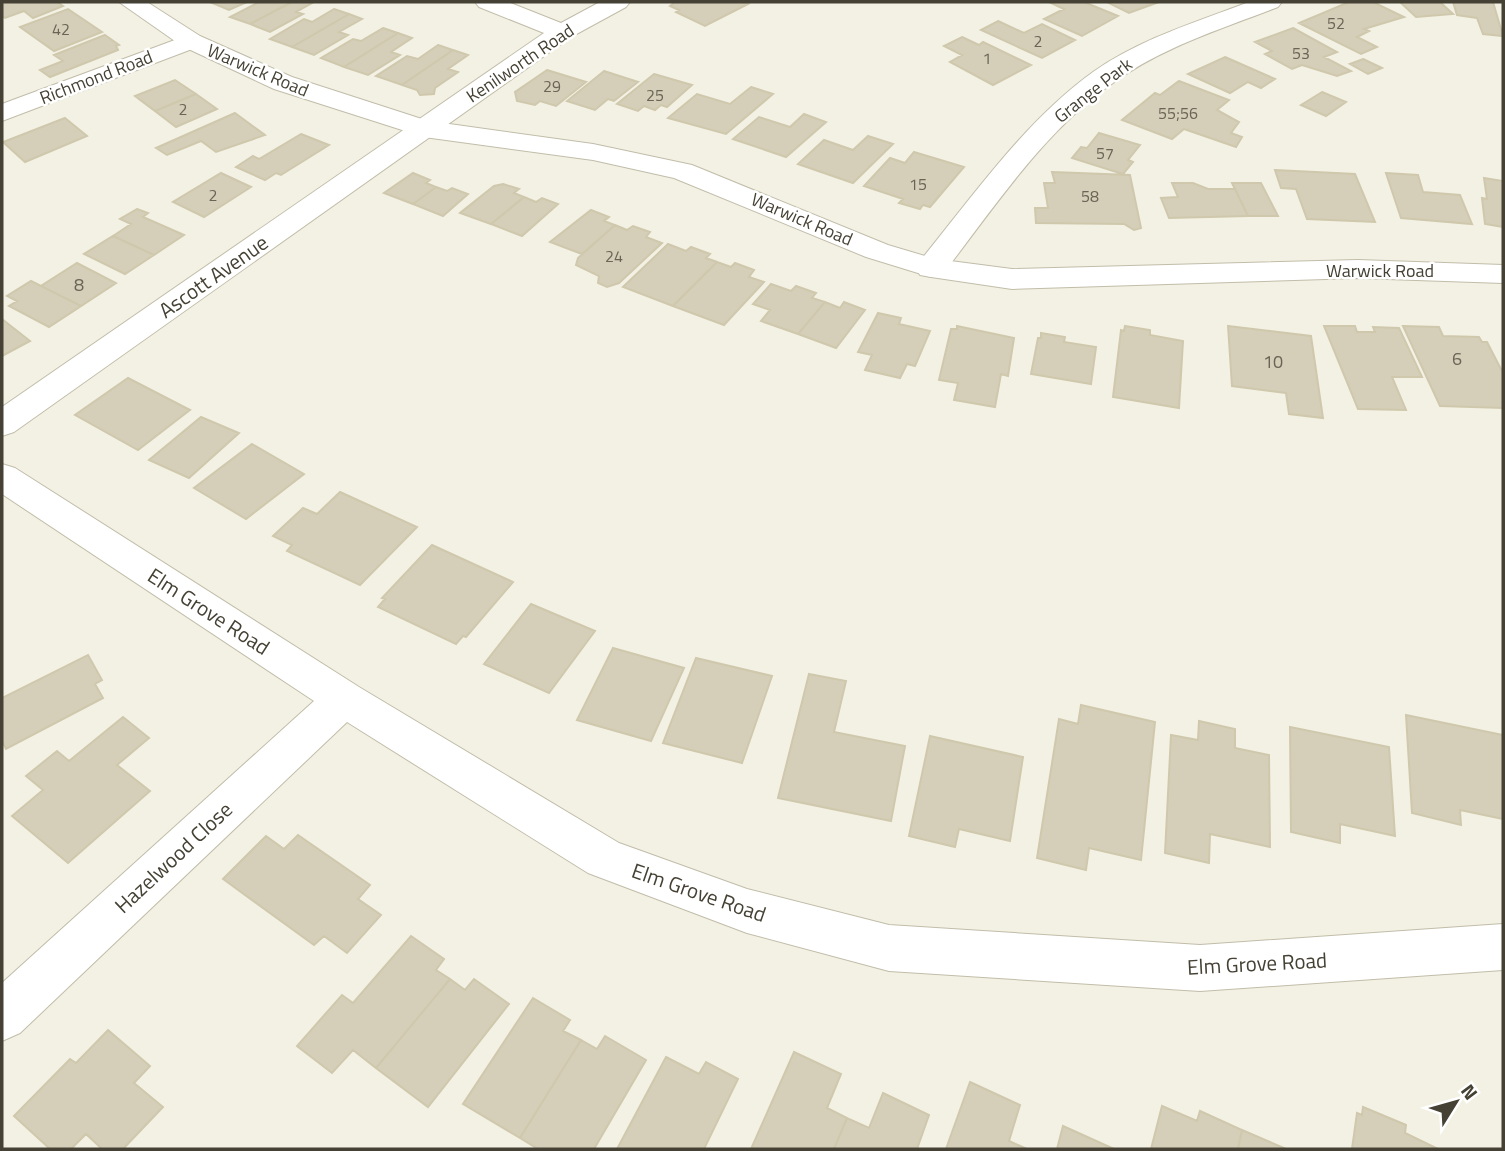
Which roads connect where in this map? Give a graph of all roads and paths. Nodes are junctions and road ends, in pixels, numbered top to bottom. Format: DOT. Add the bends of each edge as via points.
graph roads {
  1 [pos="131,2"];
  2 [pos="487,2"];
  3 [pos="618,2"];
  4 [pos="1270,2"];
  5 [pos="562,32"];
  6 [pos="191,41"];
  7 [pos="2,113"];
  8 [pos="424,128"];
  9 [pos="931,268"];
  10 [pos="1503,275"];
  11 [pos="2,424"];
  12 [pos="2,477"];
  13 [pos="344,699"];
  14 [pos="1503,947"];
  15 [pos="2,1016"];
  1 -- 6 [label="street, Warwick Road"];
  2 -- 5 [label="street"];
  3 -- 5 [label="street, Kenilworth Road"];
  4 -- 9 [label="street, Grange Park" via="1131,59 1066,107"];
  5 -- 8 [label="street, Kenilworth Road"];
  6 -- 7 [label="street, Richmond Road"];
  6 -- 8 [label="street, Warwick Road" via="283,83"];
  8 -- 9 [label="street, Warwick Road" via="593,152 682,171 877,251"];
  8 -- 11 [label="street, Ascott Avenue"];
  9 -- 10 [label="street, Warwick Road" via="1012,279 1358,269"];
  12 -- 13 [label="street, Elm Grove Road"];
  13 -- 14 [label="street, Elm Grove Road" via="604,858 747,911 889,948 1200,968"];
  13 -- 15 [label="street, Hazelwood Close"];
}
